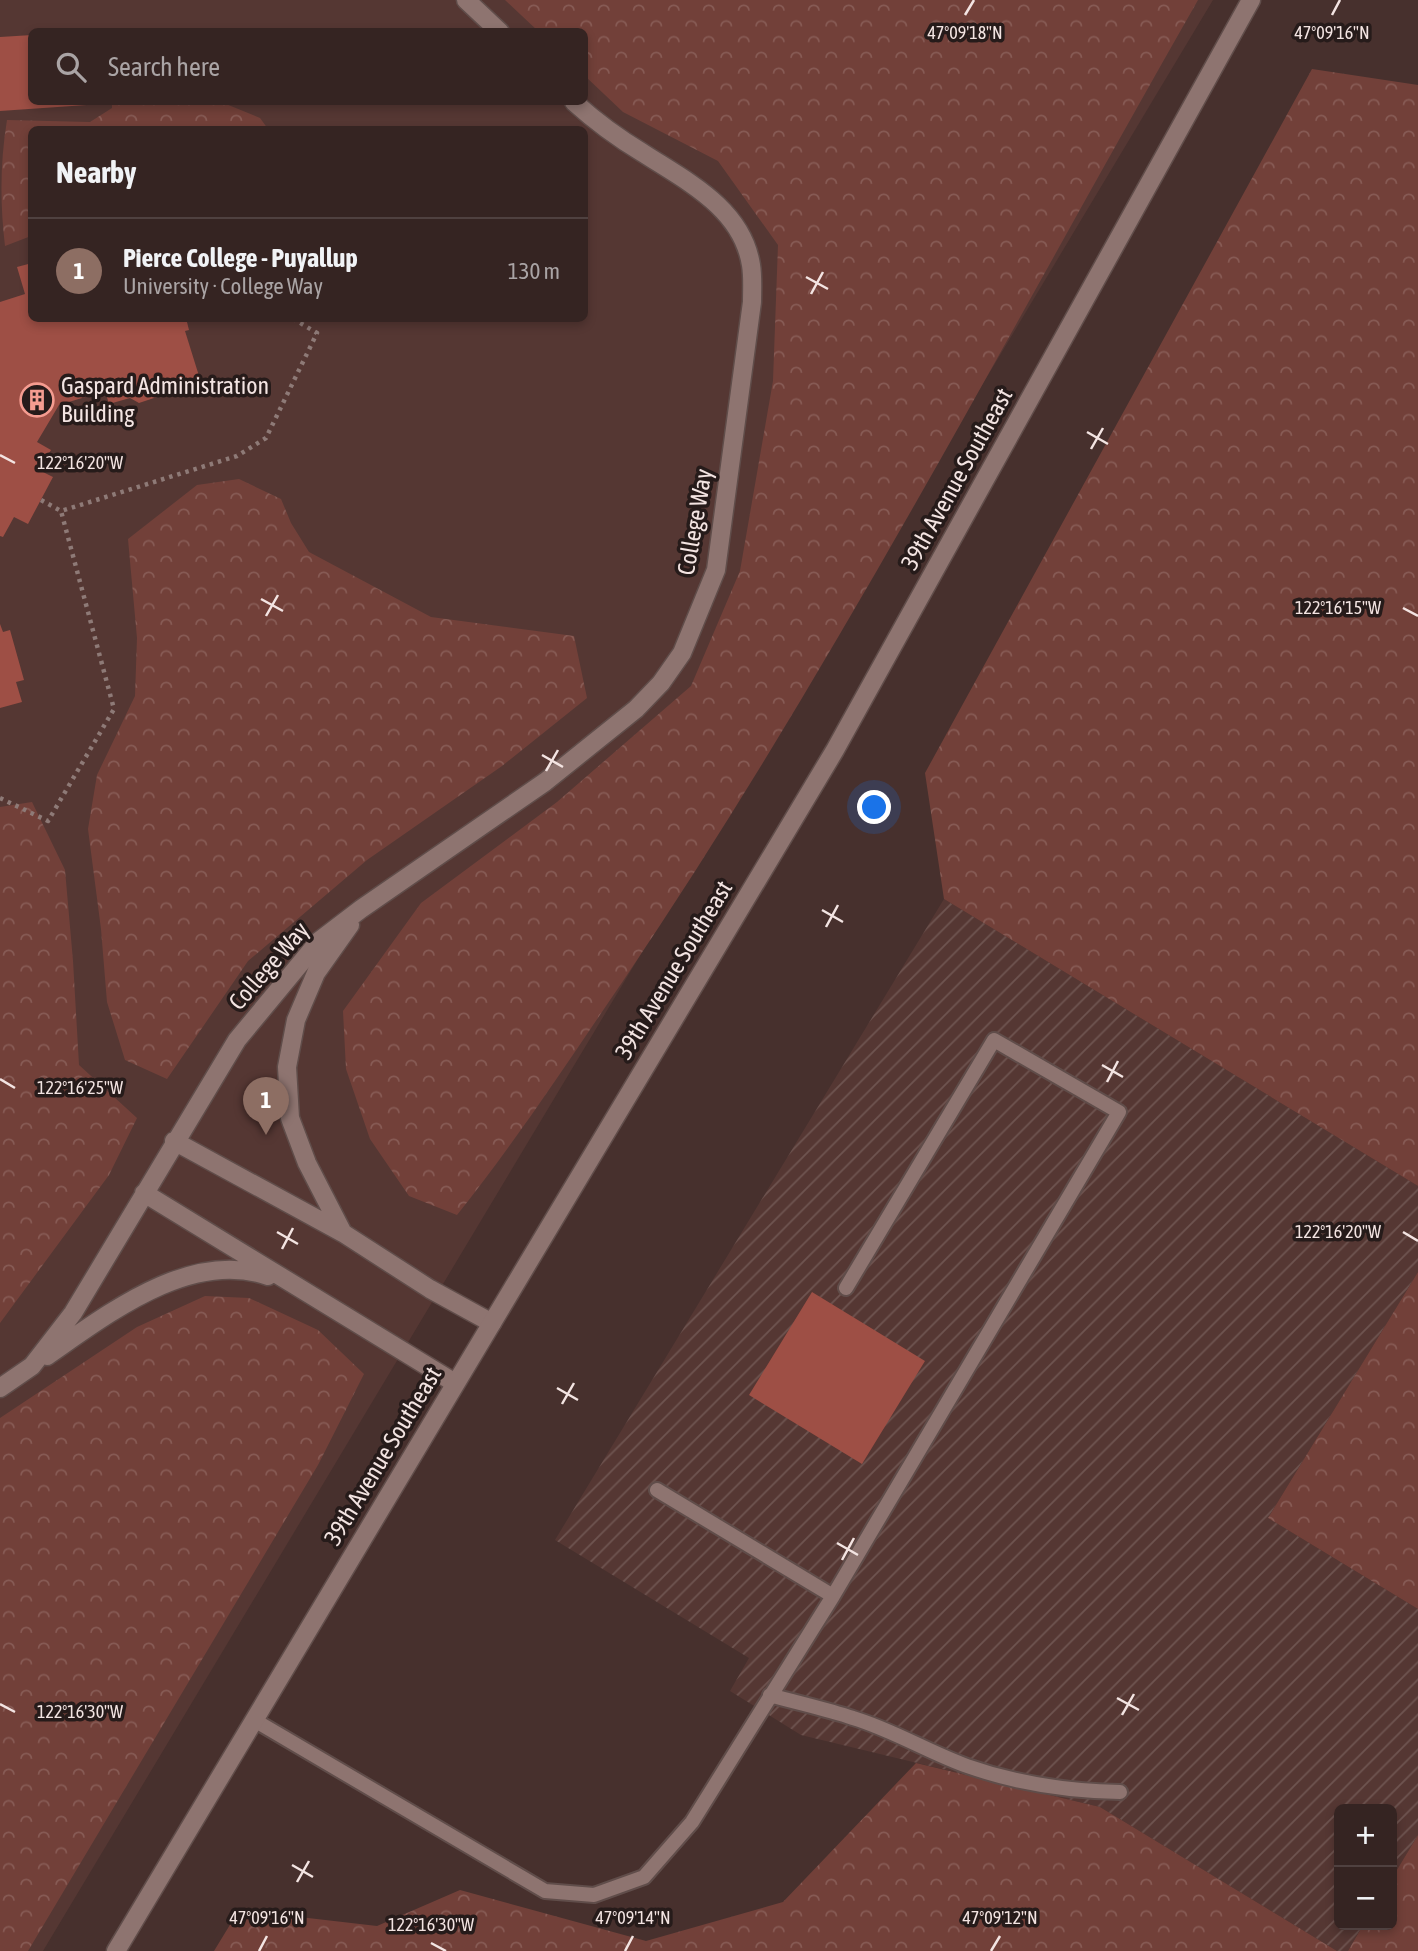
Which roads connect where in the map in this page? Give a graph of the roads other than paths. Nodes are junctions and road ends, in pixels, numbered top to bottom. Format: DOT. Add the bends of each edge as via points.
graph roads {
  1 [pos="466,0"];
  2 [pos="1251,0"];
  3 [pos="496,28"];
  4 [pos="578,105"];
  5 [pos="361,909"];
  6 [pos="174,1140"];
  7 [pos="144,1193"];
  8 [pos="343,1233"];
  9 [pos="293,1284"];
  10 [pos="846,1288"];
  11 [pos="492,1323"];
  12 [pos="32,1366"];
  13 [pos="455,1383"];
  14 [pos="0,1388"];
  15 [pos="657,1490"];
  16 [pos="833,1596"];
  17 [pos="771,1695"];
  18 [pos="254,1720"];
  19 [pos="1120,1792"];
  20 [pos="116,1951"];
  1 -- 3 [label="street"];
  2 -- 11 [label="street, 39th Avenue Southeast" via="835,750"];
  4 -- 5 [label="street, College Way" via="713,201 732,221 751,265 752,302 716,570 682,653 662,683 636,709 545,782"];
  5 -- 6 [label="street, College Way" via="319,942 252,1020"];
  5 -- 8 [label="street" via="316,973 296,1020 287,1068 290,1118"];
  6 -- 7 [label="street, College Way"];
  6 -- 8 [label="street"];
  7 -- 9 [label="street"];
  7 -- 12 [label="street, College Way" via="73,1313"];
  8 -- 11 [label="street"];
  9 -- 12 [label="street" via="238,1268 186,1276 112,1312"];
  9 -- 13 [label="street"];
  10 -- 16 [label="lane" via="994,1040 1119,1112"];
  11 -- 13 [label="street, 39th Avenue Southeast"];
  12 -- 14 [label="street, College Way"];
  13 -- 18 [label="street, 39th Avenue Southeast"];
  15 -- 16 [label="lane"];
  16 -- 17 [label="lane"];
  17 -- 18 [label="lane" via="692,1822 643,1877 594,1895 545,1891"];
  17 -- 19 [label="lane" via="854,1718 966,1766 1019,1782 1072,1791"];
  18 -- 20 [label="street, 39th Avenue Southeast"];
}
